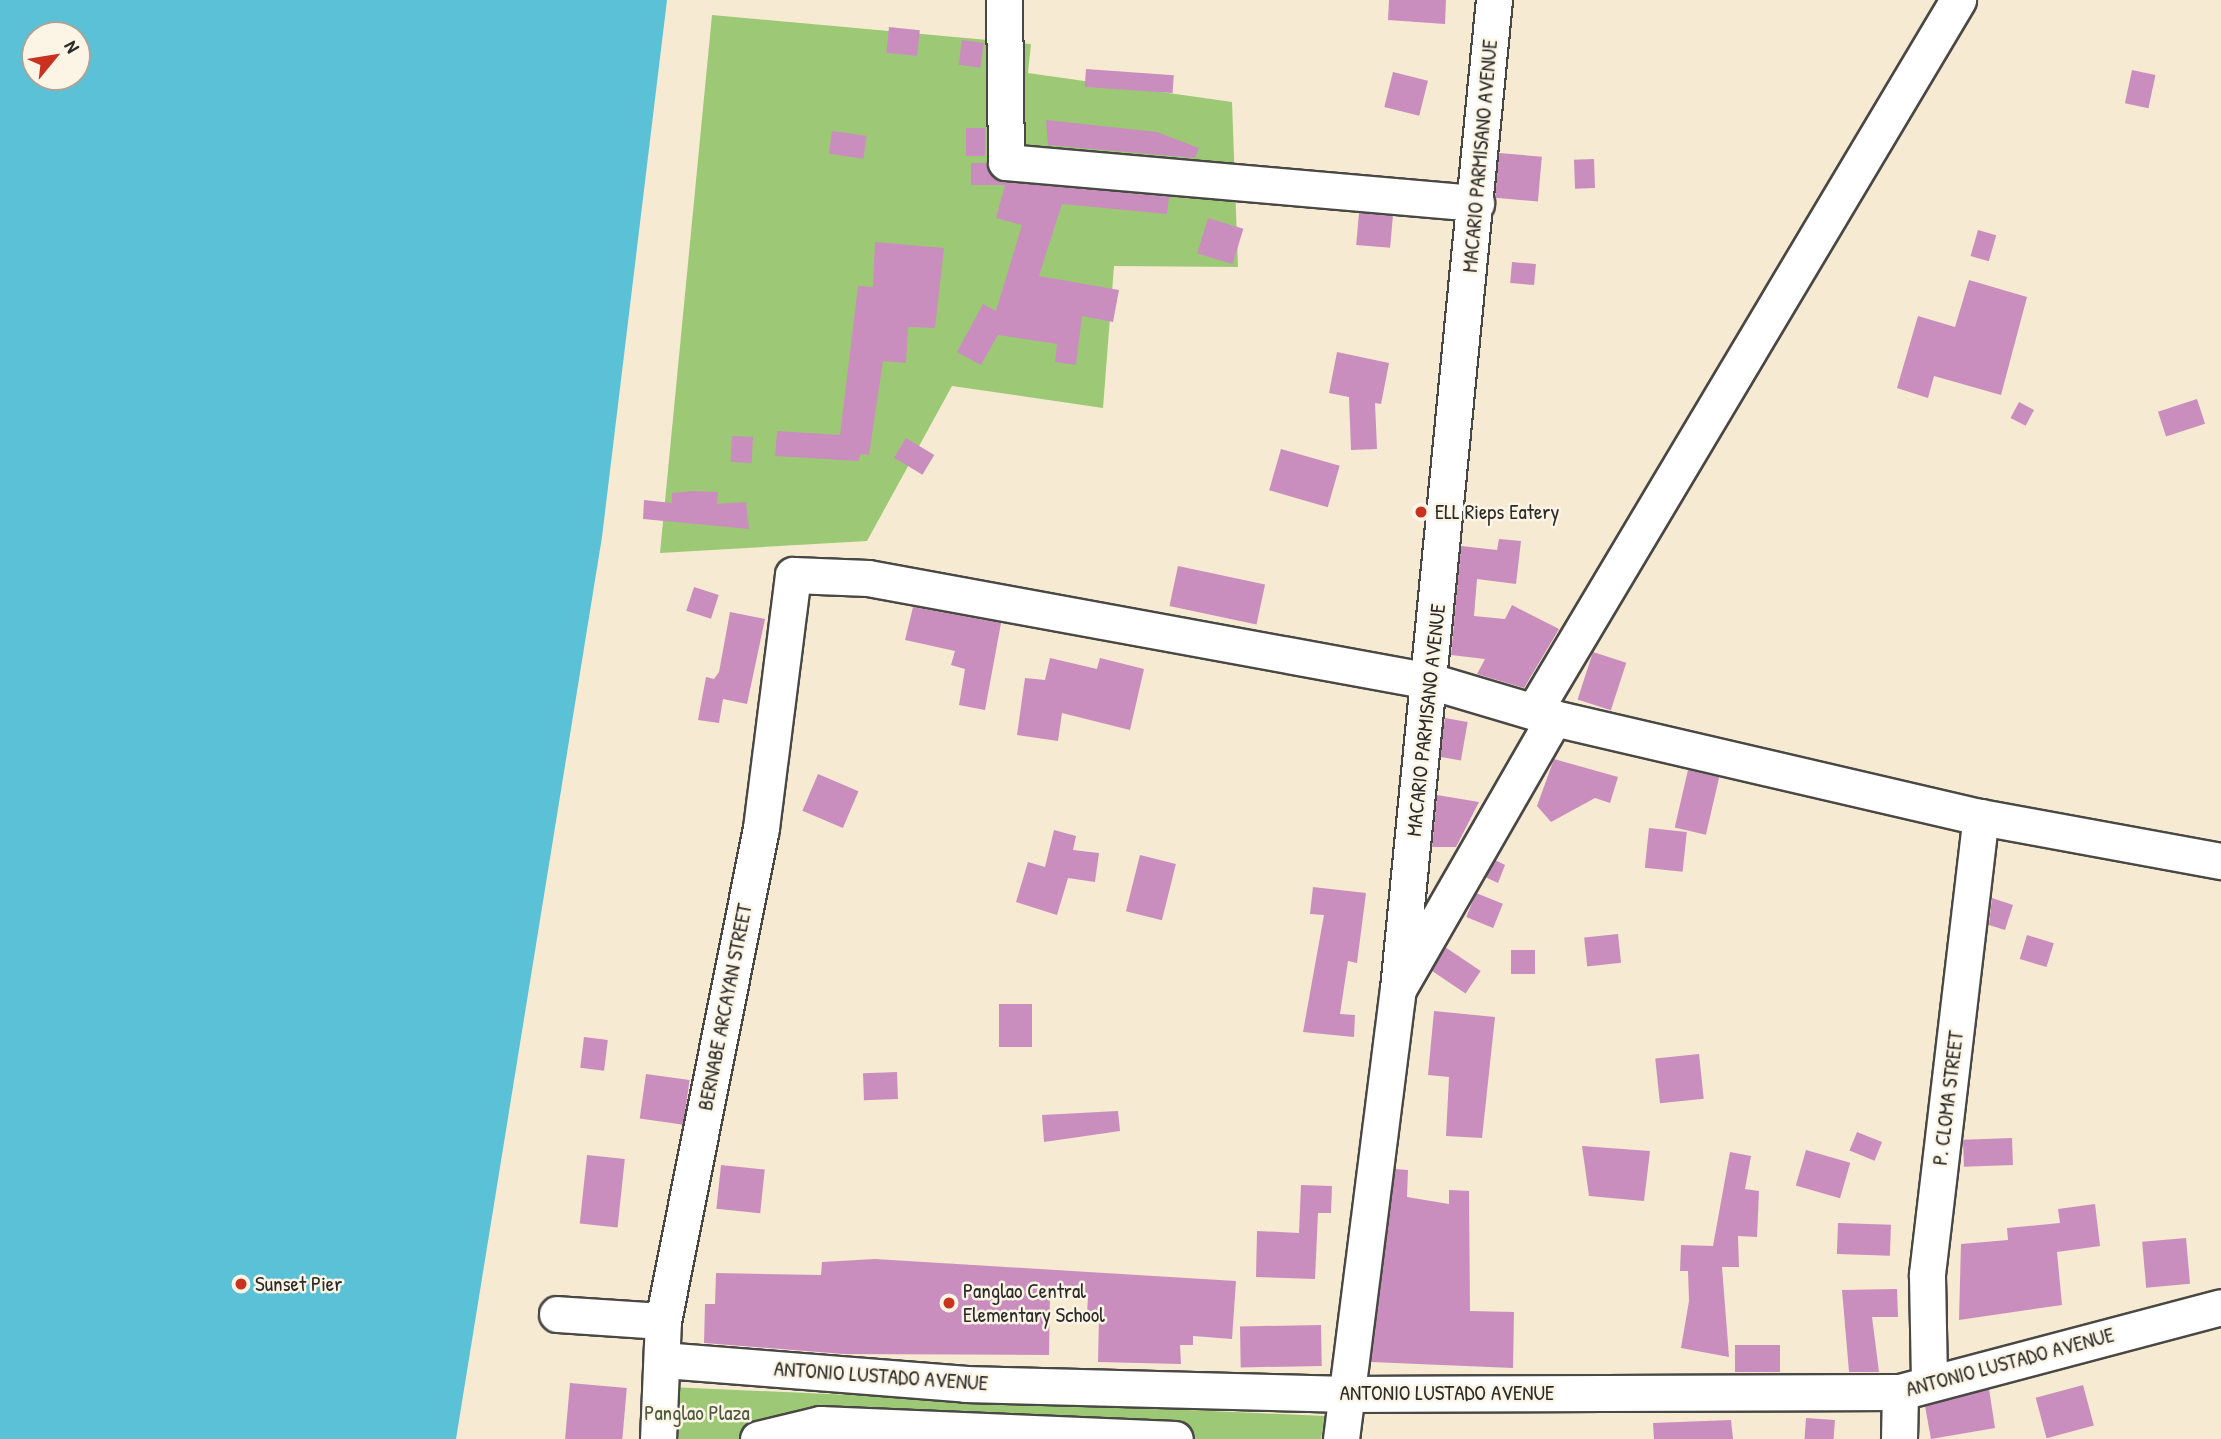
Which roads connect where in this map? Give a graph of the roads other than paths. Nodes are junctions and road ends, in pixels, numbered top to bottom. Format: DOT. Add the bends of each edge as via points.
graph roads {
  1 [pos="1004,0"];
  2 [pos="1494,0"];
  3 [pos="1958,0"];
  4 [pos="1476,203"];
  5 [pos="1430,681"];
  6 [pos="1544,714"];
  7 [pos="1981,817"];
  8 [pos="2221,861"];
  9 [pos="1398,989"];
  10 [pos="2221,1307"];
  11 [pos="557,1314"];
  12 [pos="663,1321"];
  13 [pos="663,1360"];
  14 [pos="965,1384"];
  15 [pos="1915,1386"];
  16 [pos="1348,1394"];
  17 [pos="946,1435"];
  18 [pos="658,1439"];
  19 [pos="758,1439"];
  20 [pos="1175,1439"];
  21 [pos="1341,1439"];
  22 [pos="1899,1439"];
  1 -- 4 [label="street" via="1006,162"];
  2 -- 4 [label="street, MACARIO PARMISANO AVENUE"];
  3 -- 6 [label="street"];
  4 -- 5 [label="street, MACARIO PARMISANO AVENUE"];
  5 -- 6 [label="street"];
  5 -- 9 [label="street, MACARIO PARMISANO AVENUE"];
  5 -- 12 [label="street, BERNABE ARCAYAN STREET" via="869,578 793,575 761,828"];
  6 -- 7 [label="street"];
  6 -- 9 [label="street"];
  7 -- 8 [label="street"];
  7 -- 15 [label="street, P. CLOMA STREET"];
  9 -- 16 [label="street, MACARIO PARMISANO AVENUE"];
  10 -- 15 [label="street, ANTONIO LUSTADO AVENUE"];
  11 -- 12 [label="street"];
  12 -- 13 [label="street, BERNABE ARCAYAN STREET"];
  13 -- 14 [label="street, ANTONIO LUSTADO AVENUE"];
  13 -- 18 [label="street, BERNABE ARCAYAN STREET"];
  14 -- 16 [label="street, ANTONIO LUSTADO AVENUE"];
  14 -- 17 [label="street"];
  15 -- 16 [label="street, ANTONIO LUSTADO AVENUE"];
  15 -- 22 [label="street, P. CLOMA STREET"];
  16 -- 21 [label="street, MACARIO PARMISANO AVENUE"];
  17 -- 19 [label="street" via="820,1424"];
  17 -- 20 [label="street"];
}
